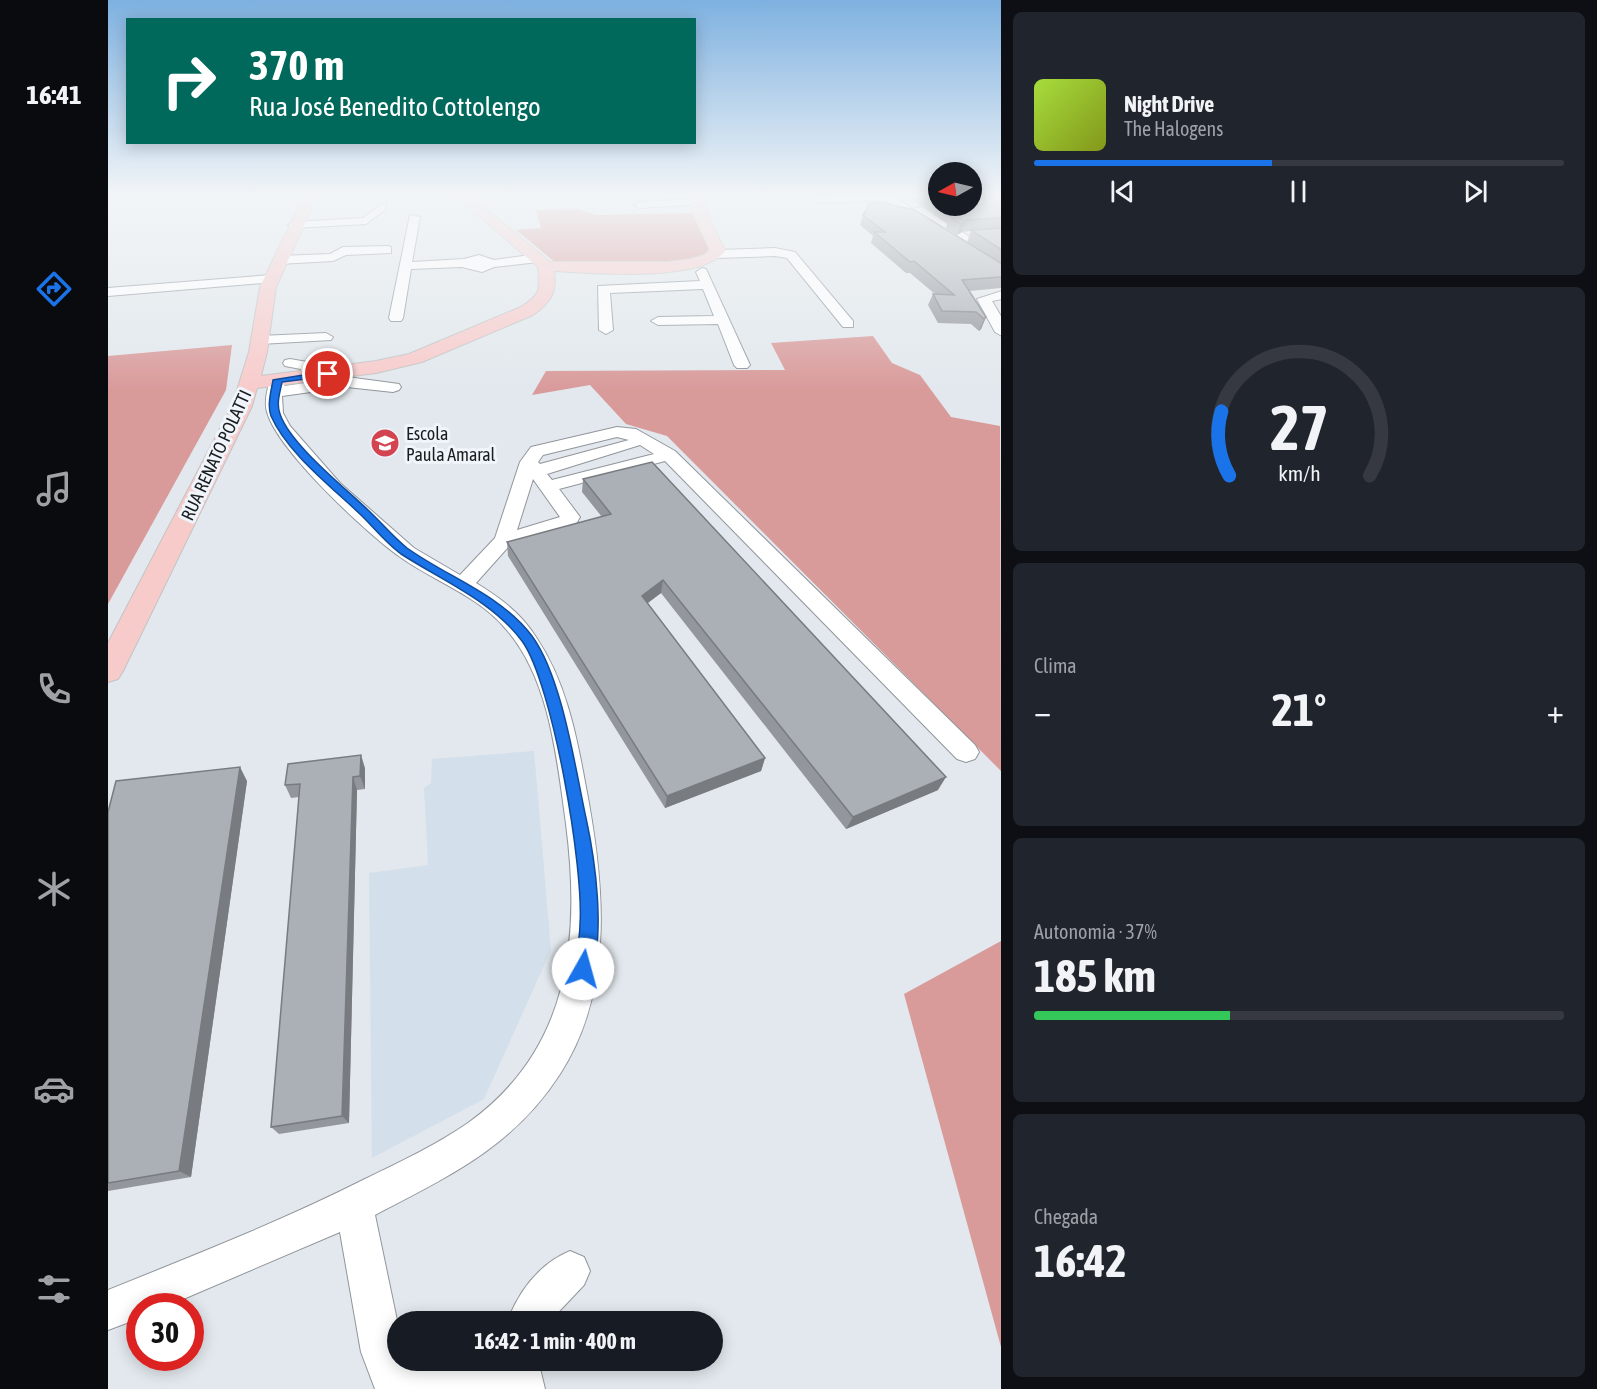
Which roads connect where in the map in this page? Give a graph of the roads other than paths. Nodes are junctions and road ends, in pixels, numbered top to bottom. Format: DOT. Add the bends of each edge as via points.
graph roads {
  1 [pos="279,260"];
  2 [pos="406,261"];
  3 [pos="473,261"];
  4 [pos="481,261"];
  5 [pos="509,261"];
  6 [pos="540,261"];
  7 [pos="562,261"];
  8 [pos="702,261"];
  9 [pos="795,261"];
  10 [pos="984,261"];
  11 [pos="405,266"];
  12 [pos="641,267"];
  13 [pos="701,270"];
  14 [pos="1001,272"];
  15 [pos="271,279"];
  16 [pos="708,285"];
  17 [pos="646,286"];
  18 [pos="108,292"];
  19 [pos="1001,295"];
  20 [pos="396,318"];
  21 [pos="723,320"];
  22 [pos="657,321"];
  23 [pos="848,324"];
  24 [pos="606,330"];
  25 [pos="1001,330"];
  26 [pos="326,337"];
  27 [pos="260,340"];
  28 [pos="742,365"];
  29 [pos="347,377"];
  30 [pos="273,385"];
  31 [pos="393,387"];
  32 [pos="669,455"];
  33 [pos="532,466"];
  34 [pos="549,486"];
  35 [pos="504,540"];
  36 [pos="462,585"];
  37 [pos="108,671"];
  38 [pos="966,753"];
  39 [pos="354,1206"];
  40 [pos="570,1271"];
  41 [pos="108,1310"];
  42 [pos="531,1311"];
  43 [pos="523,1375"];
  1 -- 15 [label="main road, RUA RENATO POLATTI"];
  2 -- 11 [label="street"];
  3 -- 11 [label="street"];
  4 -- 5 [label="street"];
  6 -- 29 [label="main road" via="548,289 527,311 415,358"];
  7 -- 12 [label="main road"];
  8 -- 12 [label="main road" via="691,266"];
  9 -- 23 [label="street"];
  10 -- 14 [label="street"];
  11 -- 20 [label="street"];
  12 -- 17 [label="street"];
  13 -- 16 [label="street"];
  15 -- 18 [label="street"];
  15 -- 27 [label="main road, RUA RENATO POLATTI" via="263,304"];
  16 -- 17 [label="street"];
  16 -- 21 [label="street"];
  17 -- 24 [label="street" via="603,289"];
  19 -- 25 [label="street" via="984,299"];
  21 -- 22 [label="street"];
  21 -- 28 [label="street"];
  26 -- 27 [label="street"];
  27 -- 30 [label="main road, RUA RENATO POLATTI"];
  29 -- 30 [label="street"];
  29 -- 30 [label="main road" via="309,377"];
  29 -- 31 [label="street"];
  30 -- 36 [label="street" via="282,428 291,441 386,536"];
  30 -- 37 [label="main road, RUA RENATO POLATTI" via="242,406"];
  32 -- 33 [label="street" via="630,432 617,432 542,448 533,455"];
  32 -- 34 [label="street"];
  32 -- 38 [label="street"];
  33 -- 34 [label="street"];
  33 -- 35 [label="street"];
  34 -- 35 [label="street" via="569,520"];
  35 -- 36 [label="street"];
  36 -- 39 [label="street" via="512,620 528,641 549,685 585,851 589,923 583,969 574,1008 557,1047 530,1089 493,1126 460,1148"];
  39 -- 41 [label="street"];
  39 -- 43 [label="street" via="382,1352 391,1376 409,1382"];
  40 -- 42 [label="street"];
}
